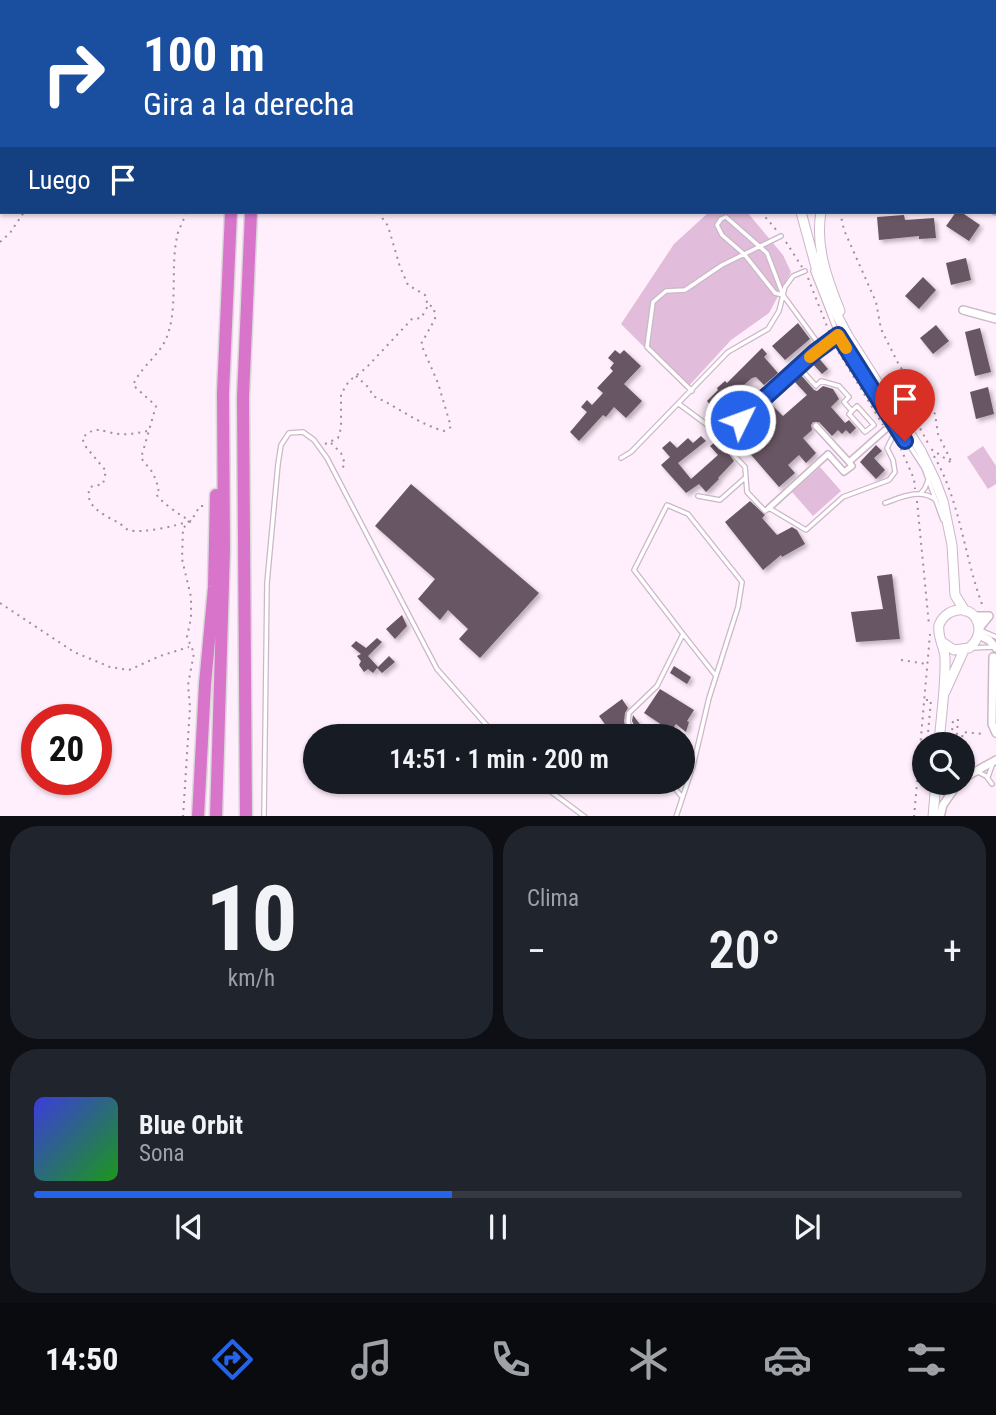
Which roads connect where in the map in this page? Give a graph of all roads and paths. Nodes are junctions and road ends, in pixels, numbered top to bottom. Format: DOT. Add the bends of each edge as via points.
graph roads {
  1 [pos="23,214"];
  2 [pos="184,214"];
  3 [pos="231,214"];
  4 [pos="251,214"];
  5 [pos="379,214"];
  6 [pos="802,214"];
  7 [pos="821,214"];
  8 [pos="840,214"];
  9 [pos="781,236"];
  10 [pos="0,242"];
  11 [pos="762,246"];
  12 [pos="744,254"];
  13 [pos="812,255"];
  14 [pos="805,271"];
  15 [pos="783,295"];
  16 [pos="428,303"];
  17 [pos="964,310"];
  18 [pos="996,319"];
  19 [pos="838,335"];
  20 [pos="821,347"];
  21 [pos="858,351"];
  22 [pos="799,366"];
  23 [pos="356,375"];
  24 [pos="692,391"];
  25 [pos="874,400"];
  26 [pos="870,402"];
  27 [pos="679,404"];
  28 [pos="852,411"];
  29 [pos="816,426"];
  30 [pos="885,430"];
  31 [pos="148,431"];
  32 [pos="892,438"];
  33 [pos="729,441"];
  34 [pos="331,443"];
  35 [pos="317,444"];
  36 [pos="837,446"];
  37 [pos="223,448"];
  38 [pos="930,448"];
  39 [pos="827,453"];
  40 [pos="621,458"];
  41 [pos="849,462"];
  42 [pos="337,477"];
  43 [pos="746,477"];
  44 [pos="928,478"];
  45 [pos="921,493"];
  46 [pos="698,496"];
  47 [pos="936,500"];
  48 [pos="886,503"];
  49 [pos="207,506"];
  50 [pos="769,508"];
  51 [pos="191,521"];
  52 [pos="951,545"];
  53 [pos="954,585"];
  54 [pos="0,603"];
  55 [pos="965,611"];
  56 [pos="992,614"];
  57 [pos="945,615"];
  58 [pos="974,616"];
  59 [pos="980,631"];
  60 [pos="683,634"];
  61 [pos="996,637"];
  62 [pos="942,642"];
  63 [pos="191,647"];
  64 [pos="966,649"];
  65 [pos="995,650"];
  66 [pos="901,660"];
  67 [pos="928,664"];
  68 [pos="716,676"];
  69 [pos="925,699"];
  70 [pos="942,700"];
  71 [pos="486,724"];
  72 [pos="629,724"];
  73 [pos="929,732"];
  74 [pos="940,732"];
  75 [pos="952,732"];
  76 [pos="957,732"];
  77 [pos="975,733"];
  78 [pos="996,733"];
  79 [pos="983,734"];
  80 [pos="996,760"];
  81 [pos="975,770"];
  82 [pos="975,772"];
  83 [pos="988,778"];
  84 [pos="992,784"];
  85 [pos="554,794"];
  86 [pos="680,794"];
  87 [pos="935,795"];
  88 [pos="950,795"];
  89 [pos="682,797"];
  90 [pos="183,816"];
  91 [pos="198,816"];
  92 [pos="216,816"];
  93 [pos="246,816"];
  94 [pos="264,816"];
  95 [pos="584,816"];
  96 [pos="676,816"];
  97 [pos="933,816"];
  98 [pos="940,816"];
  1 -- 10 [label="path"];
  2 -- 31 [label="path" via="177,235 174,296 165,341 133,385 156,406"];
  3 -- 37 [label="highway"];
  4 -- 93 [label="highway" via="243,397"];
  5 -- 16 [label="path" via="408,285 425,295"];
  6 -- 13 [label="street"];
  7 -- 21 [label="street" via="819,234 827,275"];
  8 -- 38 [label="path" via="876,302 881,330 899,365 936,414 938,434 951,463"];
  9 -- 11 [label="lane"];
  11 -- 12 [label="lane"];
  11 -- 12 [label="lane" via="726,217 721,219 718,229"];
  11 -- 15 [label="lane"];
  12 -- 15 [label="lane" via="775,293"];
  12 -- 24 [label="lane" via="685,290 666,291 653,302 647,347"];
  13 -- 19 [label="lane" via="816,283"];
  13 -- 21 [label="street" via="829,300"];
  14 -- 15 [label="lane" via="793,276"];
  15 -- 20 [label="lane"];
  15 -- 24 [label="lane" via="768,329 728,352"];
  16 -- 23 [label="path" via="421,318 412,318"];
  16 -- 23 [label="path" via="435,319 421,344 451,427 444,431 414,420 373,396"];
  17 -- 18 [label="street"];
  19 -- 20 [label="lane"];
  19 -- 44 [label="lane"];
  20 -- 22 [label="lane"];
  21 -- 52 [label="street" via="932,472"];
  22 -- 28 [label="lane" via="816,386 821,381 839,386 849,397 844,402"];
  22 -- 33 [label="lane" via="740,420 746,427"];
  23 -- 34 [label="path" via="341,394 341,428"];
  24 -- 27 [label="lane"];
  25 -- 26 [label="path"];
  27 -- 33 [label="lane"];
  27 -- 40 [label="lane"];
  28 -- 28 [label="lane" via="849,414 866,432 874,425 857,406"];
  29 -- 36 [label="street"];
  30 -- 41 [label="street"];
  31 -- 51 [label="path" via="141,458 153,473 159,489 156,494"];
  31 -- 51 [label="path" via="119,434 91,430 82,438 106,471 103,484 90,487 91,502 102,515 129,530 168,528"];
  32 -- 50 [label="lane" via="887,448 895,472 889,480 842,497 806,530"];
  33 -- 43 [label="lane"];
  34 -- 35 [label="path"];
  34 -- 42 [label="path" via="345,464"];
  35 -- 42 [label="lane"];
  35 -- 94 [label="lane" via="303,432 289,433 279,454 267,583"];
  36 -- 39 [label="street"];
  36 -- 41 [label="street"];
  37 -- 91 [label="highway" via="216,475 214,587"];
  37 -- 92 [label="highway"];
  39 -- 41 [label="street" via="844,472 852,466"];
  39 -- 50 [label="street"];
  42 -- 71 [label="lane" via="437,669"];
  43 -- 46 [label="lane" via="720,500"];
  43 -- 50 [label="lane" via="747,492 765,511"];
  44 -- 45 [label="lane"];
  44 -- 47 [label="lane"];
  45 -- 47 [label="lane"];
  45 -- 48 [label="lane"];
  47 -- 52 [label="lane"];
  49 -- 51 [label="path" via="200,506"];
  51 -- 63 [label="path" via="183,528 182,559 191,597 187,637"];
  52 -- 53 [label="street"];
  53 -- 55 [label="street"];
  53 -- 57 [label="street"];
  54 -- 63 [label="path" via="75,652 110,667 129,670"];
  55 -- 57 [label="street"];
  55 -- 58 [label="street"];
  56 -- 58 [label="street"];
  56 -- 59 [label="street"];
  57 -- 62 [label="street" via="939,629"];
  58 -- 59 [label="street"];
  59 -- 61 [label="lane"];
  59 -- 64 [label="street"];
  59 -- 65 [label="street"];
  60 -- 68 [label="lane"];
  60 -- 68 [label="lane" via="634,570 667,505 688,514 742,582"];
  60 -- 72 [label="lane" via="657,686 629,713"];
  62 -- 64 [label="street" via="954,650"];
  62 -- 70 [label="street"];
  63 -- 90 [label="path"];
  64 -- 65 [label="lane"];
  64 -- 70 [label="street"];
  65 -- 78 [label="street" via="992,724"];
  66 -- 67 [label="path"];
  68 -- 89 [label="lane"];
  69 -- 73 [label="path" via="931,700"];
  70 -- 74 [label="street"];
  75 -- 76 [label="path" via="953,720 958,720"];
  77 -- 79 [label="path"];
  80 -- 81 [label="street"];
  80 -- 83 [label="lane"];
  82 -- 83 [label="lane"];
  83 -- 84 [label="lane"];
  85 -- 95 [label="lane"];
  86 -- 89 [label="lane"];
  87 -- 97 [label="street"];
  88 -- 98 [label="street"];
  89 -- 96 [label="lane"];
}
